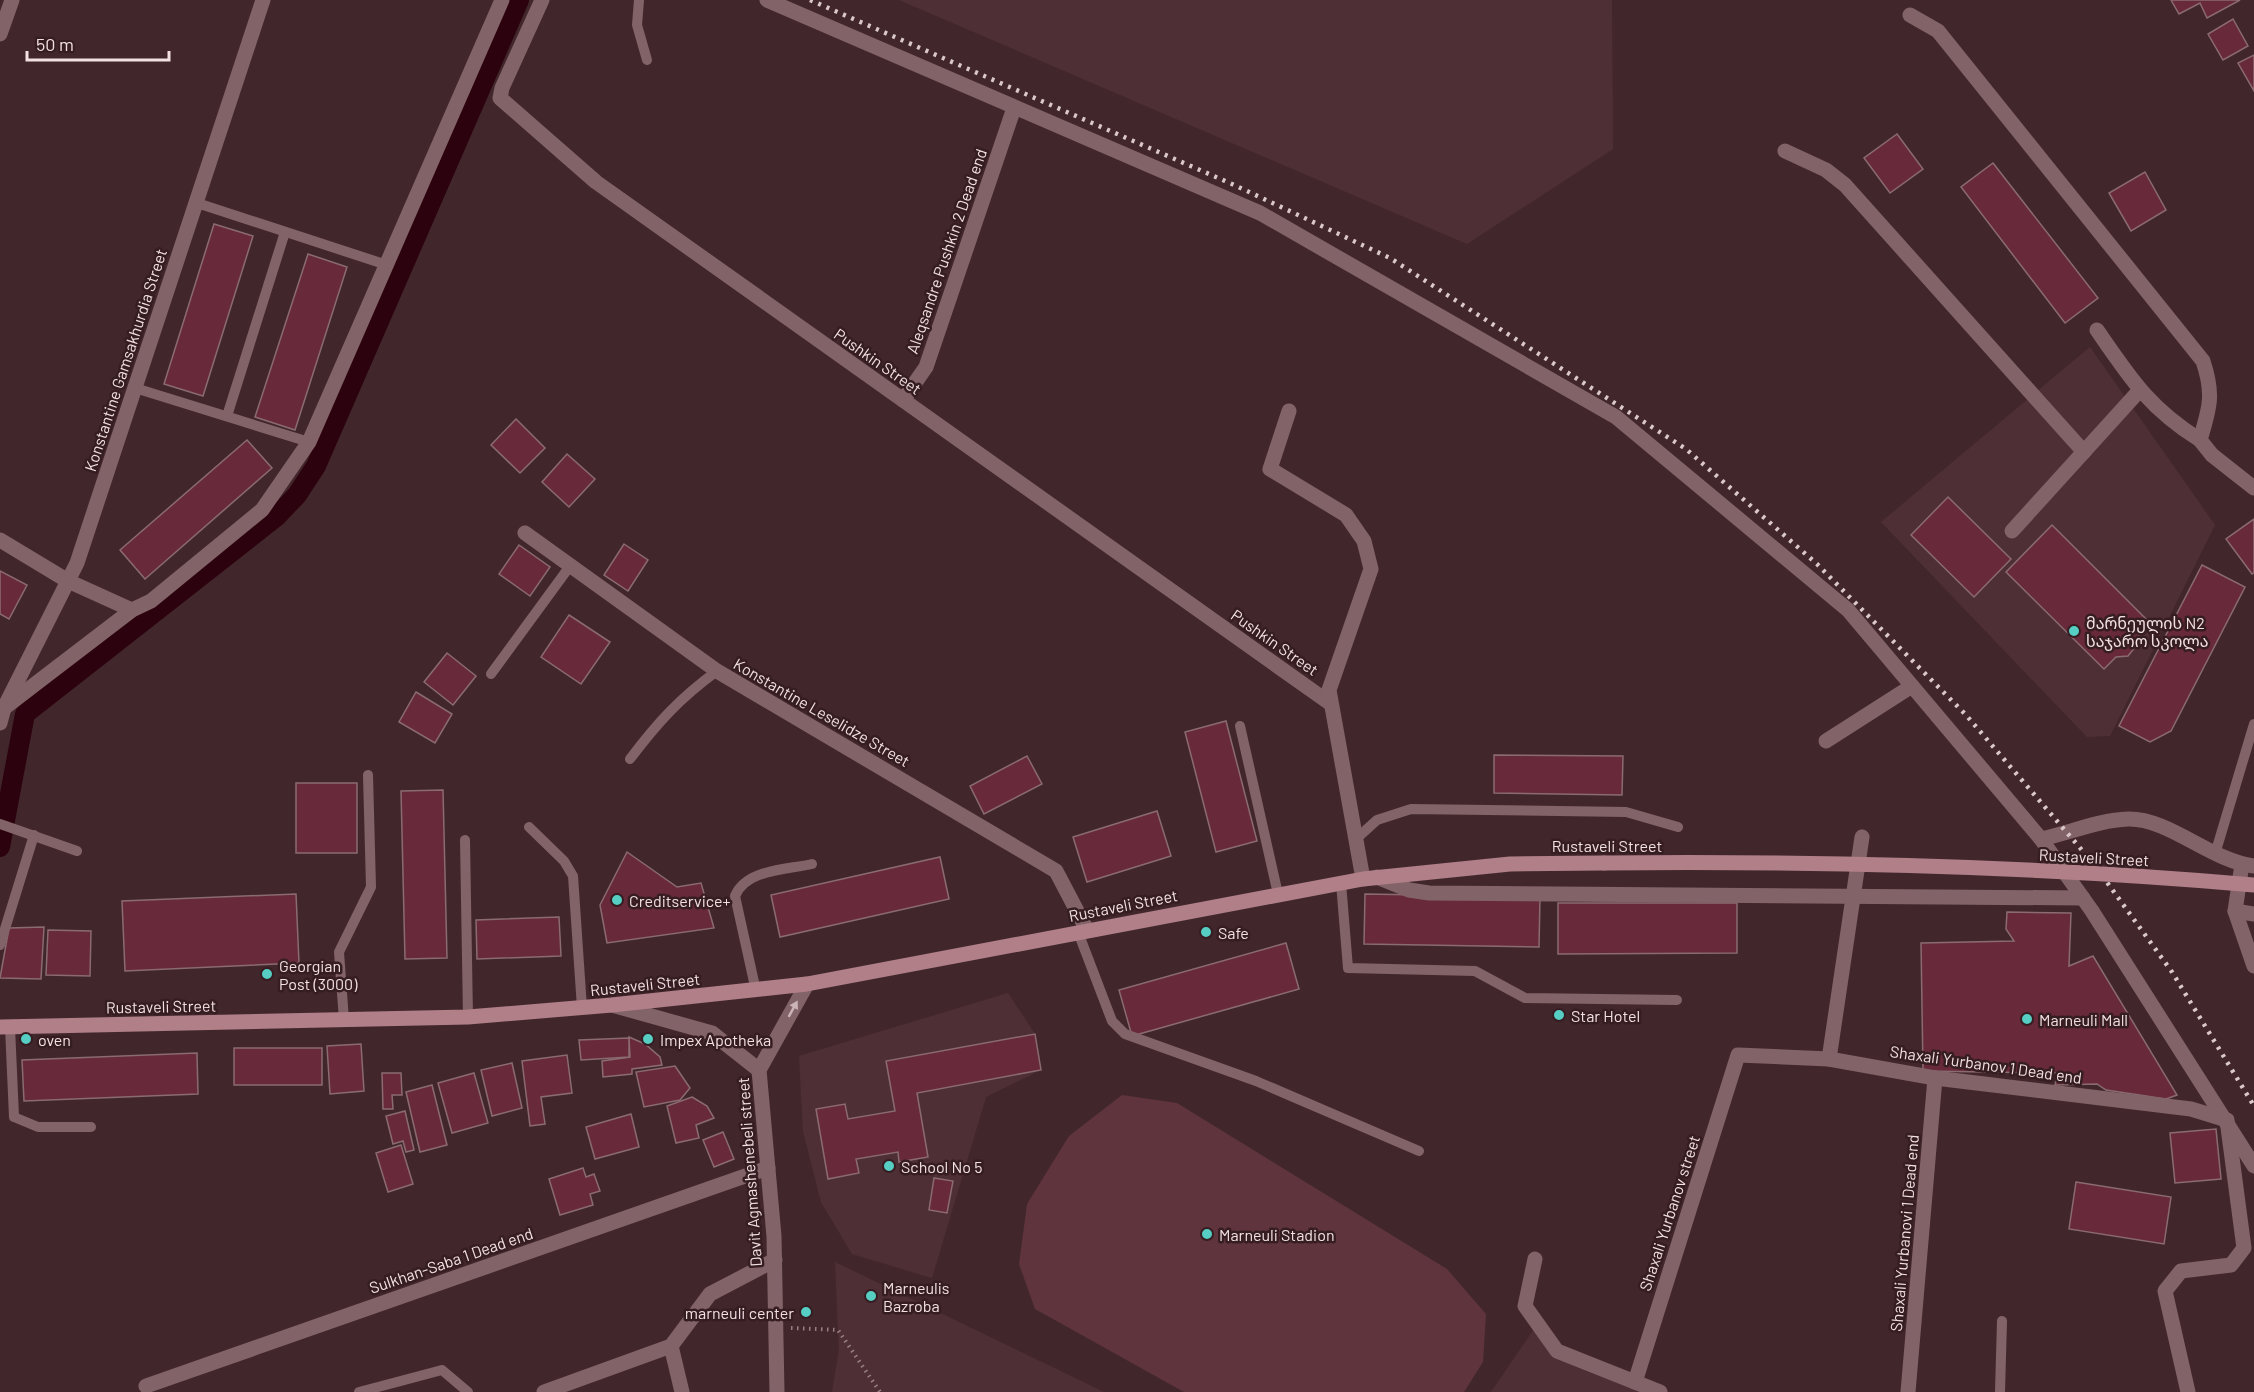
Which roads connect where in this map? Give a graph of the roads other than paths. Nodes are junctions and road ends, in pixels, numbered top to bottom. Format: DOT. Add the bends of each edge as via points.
graph roads {
  1 [pos="12,0"];
  2 [pos="263,0"];
  3 [pos="502,0"];
  4 [pos="542,0"];
  5 [pos="639,0"];
  6 [pos="766,0"];
  7 [pos="1910,15"];
  8 [pos="0,34"];
  9 [pos="647,60"];
  10 [pos="1014,108"];
  11 [pos="1785,151"];
  12 [pos="197,203"];
  13 [pos="285,232"];
  14 [pos="387,265"];
  15 [pos="2097,330"];
  16 [pos="135,388"];
  17 [pos="2139,391"];
  18 [pos="903,400"];
  19 [pos="1289,411"];
  20 [pos="227,416"];
  21 [pos="2200,440"];
  22 [pos="309,442"];
  23 [pos="2084,452"];
  24 [pos="2254,488"];
  25 [pos="2012,531"];
  26 [pos="525,533"];
  27 [pos="0,540"];
  28 [pos="570,566"];
  29 [pos="68,581"];
  30 [pos="132,610"];
  31 [pos="717,671"];
  32 [pos="491,674"];
  33 [pos="1911,686"];
  34 [pos="1331,704"];
  35 [pos="2,716"];
  36 [pos="2254,724"];
  37 [pos="1240,726"];
  38 [pos="1826,741"];
  39 [pos="630,759"];
  40 [pos="368,775"];
  41 [pos="0,824"];
  42 [pos="529,827"];
  43 [pos="1678,827"];
  44 [pos="34,835"];
  45 [pos="1862,837"];
  46 [pos="1356,839"];
  47 [pos="2041,839"];
  48 [pos="465,840"];
  49 [pos="77,851"];
  50 [pos="2215,854"];
  51 [pos="812,864"];
  52 [pos="2248,865"];
  53 [pos="1370,878"];
  54 [pos="1341,883"];
  55 [pos="2254,885"];
  56 [pos="1278,894"];
  57 [pos="1853,897"];
  58 [pos="2083,898"];
  59 [pos="2235,911"];
  60 [pos="2254,914"];
  61 [pos="1083,931"];
  62 [pos="0,945"];
  63 [pos="2254,966"];
  64 [pos="807,984"];
  65 [pos="756,991"];
  66 [pos="1677,1000"];
  67 [pos="612,1005"];
  68 [pos="582,1008"];
  69 [pos="468,1017"];
  70 [pos="344,1020"];
  71 [pos="5,1027"];
  72 [pos="1738,1055"];
  73 [pos="1829,1059"];
  74 [pos="759,1070"];
  75 [pos="1935,1078"];
  76 [pos="2227,1120"];
  77 [pos="91,1127"];
  78 [pos="1419,1150"];
  79 [pos="2254,1166"];
  80 [pos="768,1168"];
  81 [pos="1535,1259"];
  82 [pos="775,1260"];
  83 [pos="2002,1321"];
  84 [pos="671,1346"];
  85 [pos="1635,1382"];
  86 [pos="146,1386"];
  87 [pos="359,1392"];
  88 [pos="468,1392"];
  89 [pos="544,1392"];
  90 [pos="682,1392"];
  91 [pos="777,1392"];
  92 [pos="1660,1392"];
  93 [pos="1908,1392"];
  94 [pos="2000,1392"];
  95 [pos="2188,1392"];
  1 -- 8 [label="street"];
  2 -- 12 [label="street, Konstantine Gamsakhurdia Street"];
  3 -- 14 [label="street"];
  4 -- 18 [label="street, Pushkin Street" via="500,98 596,183"];
  5 -- 9 [label="lane" via="637,25"];
  6 -- 10 [label="street"];
  7 -- 21 [label="street" via="1938,31 2203,361 2211,404"];
  10 -- 18 [label="street, Aleqsandre Pushkin 2 Dead end" via="926,367"];
  10 -- 33 [label="street" via="1260,213 1616,417 1848,610"];
  11 -- 23 [label="street" via="1826,170 1845,185"];
  12 -- 13 [label="lane"];
  12 -- 16 [label="street, Konstantine Gamsakhurdia Street"];
  13 -- 14 [label="lane"];
  13 -- 20 [label="lane"];
  14 -- 22 [label="street"];
  15 -- 17 [label="street"];
  16 -- 20 [label="lane"];
  16 -- 29 [label="street, Konstantine Gamsakhurdia Street"];
  17 -- 21 [label="street" via="2172,423"];
  17 -- 23 [label="street"];
  18 -- 34 [label="street, Pushkin Street"];
  19 -- 34 [label="street" via="1270,469 1346,515 1364,541 1371,569 1329,690"];
  20 -- 22 [label="lane"];
  21 -- 24 [label="street" via="2212,455"];
  22 -- 30 [label="street" via="262,510 151,601"];
  23 -- 25 [label="street"];
  26 -- 28 [label="street, Konstantine Leselidze Street"];
  27 -- 29 [label="street"];
  28 -- 31 [label="street, Konstantine Leselidze Street"];
  28 -- 32 [label="lane"];
  29 -- 30 [label="street"];
  29 -- 35 [label="street, Konstantine Gamsakhurdia Street"];
  30 -- 35 [label="street"];
  31 -- 39 [label="lane" via="681,698"];
  31 -- 61 [label="street, Konstantine Leselidze Street" via="1056,871"];
  33 -- 38 [label="street"];
  33 -- 47 [label="street"];
  34 -- 46 [label="street"];
  36 -- 50 [label="lane"];
  37 -- 56 [label="lane"];
  40 -- 70 [label="lane" via="371,887 339,952"];
  41 -- 44 [label="lane"];
  42 -- 68 [label="lane" via="564,861 573,876"];
  43 -- 46 [label="lane" via="1626,812 1411,809 1377,820"];
  44 -- 49 [label="lane"];
  44 -- 62 [label="lane"];
  45 -- 57 [label="street"];
  46 -- 53 [label="street"];
  47 -- 50 [label="street" via="2128,819 2177,834"];
  47 -- 58 [label="street"];
  48 -- 69 [label="lane"];
  50 -- 52 [label="street"];
  51 -- 65 [label="lane" via="749,878 735,896"];
  52 -- 59 [label="street"];
  53 -- 54 [label="main road, Rustaveli Street"];
  53 -- 55 [label="main road, Rustaveli Street, bridge" via="1510,864 1712,862 1996,870"];
  53 -- 57 [label="street" via="1429,893"];
  54 -- 56 [label="main road, Rustaveli Street"];
  54 -- 66 [label="lane" via="1347,968 1475,971 1525,998"];
  56 -- 61 [label="main road, Rustaveli Street"];
  57 -- 58 [label="street"];
  57 -- 73 [label="street"];
  58 -- 76 [label="street"];
  59 -- 60 [label="street"];
  59 -- 63 [label="street"];
  61 -- 64 [label="main road, Rustaveli Street"];
  61 -- 78 [label="lane" via="1112,1021 1125,1034 1256,1081"];
  64 -- 65 [label="main road, Rustaveli Street"];
  74 -- 64 [label="street, Davit Agmashenebeli street, one-way"];
  65 -- 67 [label="main road, Rustaveli Street"];
  67 -- 68 [label="main road, Rustaveli Street"];
  67 -- 74 [label="street" via="712,1033"];
  68 -- 69 [label="main road, Rustaveli Street"];
  69 -- 70 [label="main road, Rustaveli Street"];
  70 -- 71 [label="main road, Rustaveli Street"];
  71 -- 77 [label="lane" via="14,1117 38,1127"];
  72 -- 73 [label="street, Shaxali Yurbanov 1 Dead end"];
  72 -- 85 [label="street, Shaxali Yurbanov street"];
  73 -- 75 [label="street, Shaxali Yurbanov 1 Dead end"];
  74 -- 80 [label="street, Davit Agmashenebeli street"];
  75 -- 76 [label="street, Shaxali Yurbanov 1 Dead end" via="2191,1109"];
  75 -- 93 [label="street, Shaxali Yurbanovi 1 Dead end"];
  76 -- 79 [label="street"];
  76 -- 95 [label="street" via="2244,1248 2231,1265 2181,1271 2165,1291"];
  80 -- 82 [label="street, Davit Agmashenebeli street"];
  80 -- 86 [label="street, Sulkhan-Saba 1 Dead end"];
  81 -- 85 [label="street" via="1525,1306 1557,1351"];
  82 -- 84 [label="street" via="710,1294"];
  82 -- 91 [label="street, Davit Agmashenebeli street"];
  83 -- 94 [label="lane"];
  84 -- 89 [label="street"];
  84 -- 90 [label="street"];
  85 -- 92 [label="street"];
  87 -- 88 [label="lane" via="442,1370"];
}
